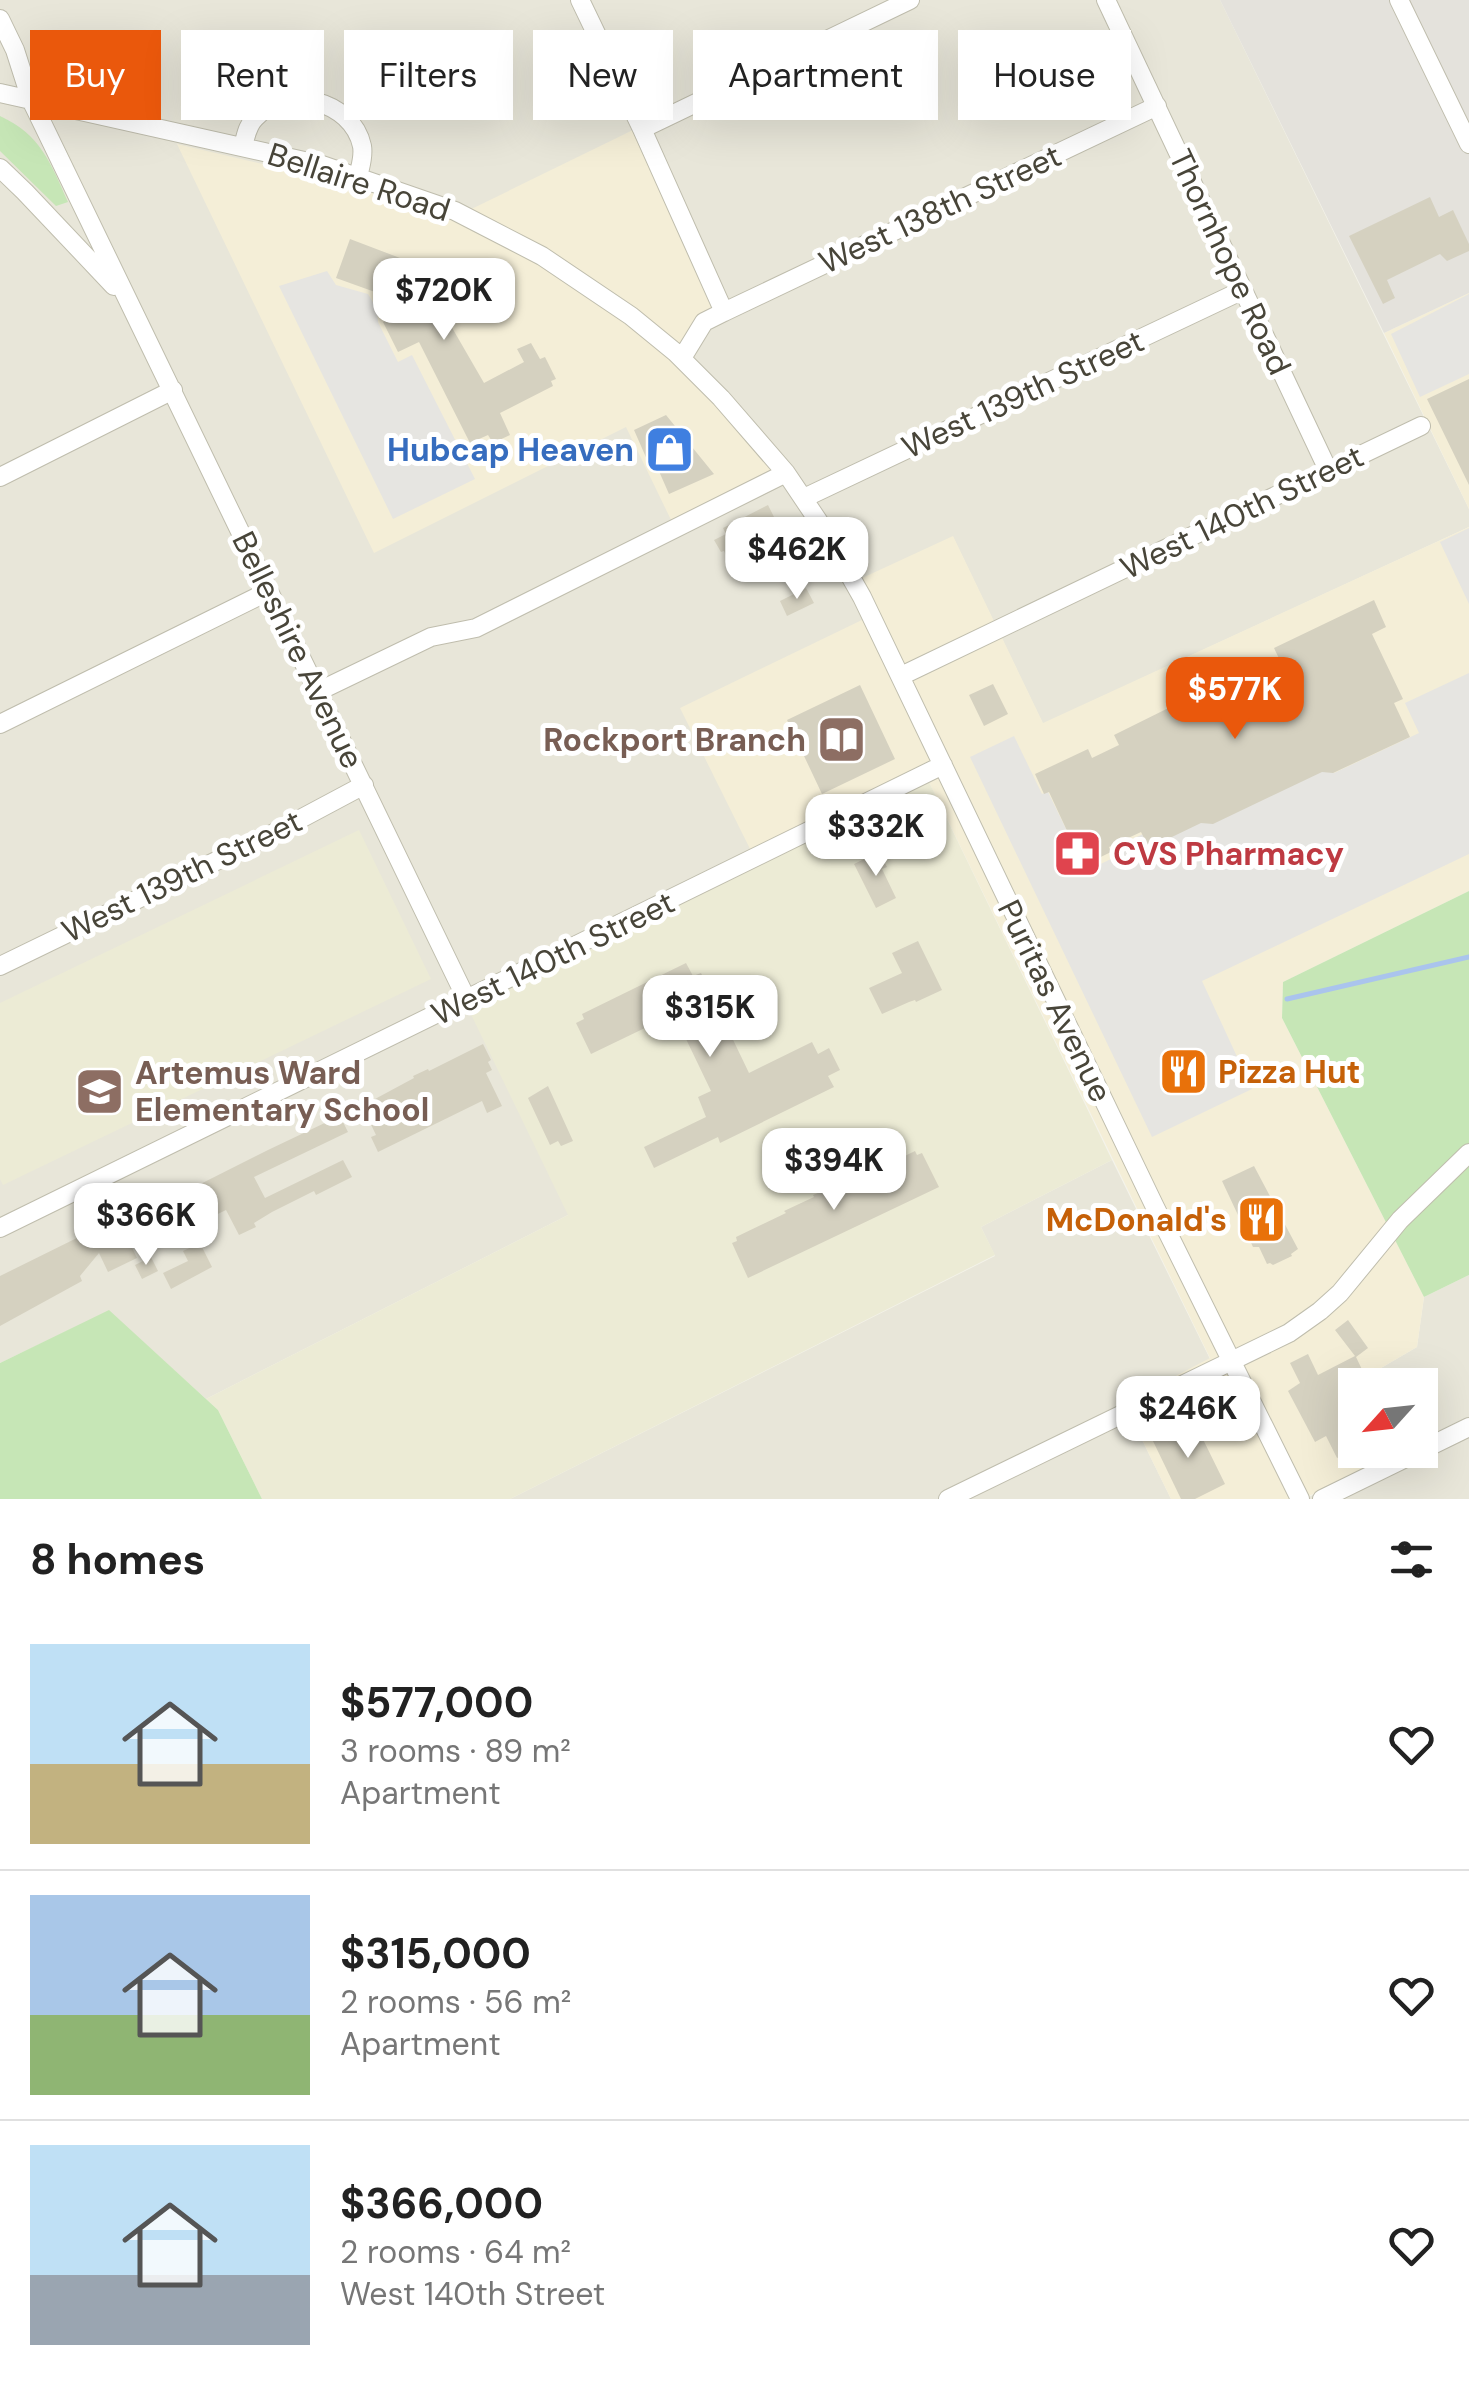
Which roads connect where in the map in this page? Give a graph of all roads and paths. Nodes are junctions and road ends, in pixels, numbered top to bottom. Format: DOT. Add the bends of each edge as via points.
graph roads {
  1 [pos="580,0"];
  2 [pos="910,0"];
  3 [pos="1106,0"];
  4 [pos="1399,0"];
  5 [pos="0,19"];
  6 [pos="0,93"];
  7 [pos="30,94"];
  8 [pos="30,100"];
  9 [pos="1156,106"];
  10 [pos="42,120"];
  11 [pos="124,120"];
  12 [pos="642,129"];
  13 [pos="1469,144"];
  14 [pos="243,146"];
  15 [pos="0,168"];
  16 [pos="358,177"];
  17 [pos="1243,290"];
  18 [pos="128,301"];
  19 [pos="724,312"];
  20 [pos="682,358"];
  21 [pos="174,390"];
  22 [pos="1420,426"];
  23 [pos="1328,470"];
  24 [pos="786,473"];
  25 [pos="0,478"];
  26 [pos="804,498"];
  27 [pos="269,591"];
  28 [pos="901,676"];
  29 [pos="316,692"];
  30 [pos="0,724"];
  31 [pos="943,765"];
  32 [pos="364,785"];
  33 [pos="0,966"];
  34 [pos="467,1000"];
  35 [pos="1469,1153"];
  36 [pos="0,1228"];
  37 [pos="1230,1361"];
  38 [pos="1469,1427"];
  39 [pos="948,1499"];
  40 [pos="1300,1499"];
  41 [pos="1322,1499"];
  1 -- 12 [label="street"];
  2 -- 12 [label="street"];
  3 -- 9 [label="street, Thornhope Road"];
  4 -- 13 [label="street"];
  5 -- 7 [label="street, Belleshire Avenue"];
  6 -- 8 [label="street, Bellaire Road"];
  9 -- 17 [label="street, Thornhope Road"];
  9 -- 19 [label="street, West 138th Street"];
  10 -- 18 [label="street, Belleshire Avenue"];
  11 -- 14 [label="street, Bellaire Road"];
  12 -- 19 [label="street"];
  14 -- 16 [label="street, Bellaire Road"];
  14 -- 16 [label="street" via="248,126 268,108 285,101 327,104 354,129 362,148"];
  15 -- 18 [label="street, Belleshire Avenue"];
  16 -- 20 [label="street, Bellaire Road" via="455,211 542,256"];
  17 -- 23 [label="street, Thornhope Road"];
  17 -- 26 [label="street, West 139th Street"];
  18 -- 21 [label="street, Belleshire Avenue"];
  19 -- 20 [label="street" via="704,322"];
  20 -- 24 [label="street, Puritas Avenue"];
  21 -- 25 [label="street"];
  21 -- 27 [label="street, Belleshire Avenue"];
  22 -- 23 [label="street, West 140th Street"];
  23 -- 28 [label="street, West 140th Street"];
  24 -- 26 [label="street, Puritas Avenue"];
  24 -- 29 [label="street" via="476,628 431,637"];
  26 -- 28 [label="street, Puritas Avenue"];
  27 -- 29 [label="street, Belleshire Avenue"];
  27 -- 30 [label="street"];
  28 -- 31 [label="street, Puritas Avenue"];
  29 -- 32 [label="street, Belleshire Avenue"];
  31 -- 34 [label="street, West 140th Street"];
  31 -- 37 [label="street, Puritas Avenue"];
  32 -- 33 [label="street, West 139th Street"];
  32 -- 34 [label="street, Belleshire Avenue"];
  34 -- 36 [label="street, West 140th Street"];
  35 -- 37 [label="street" via="1320,1311"];
  37 -- 39 [label="street"];
  37 -- 40 [label="street, Puritas Avenue"];
  38 -- 41 [label="street"];
}
